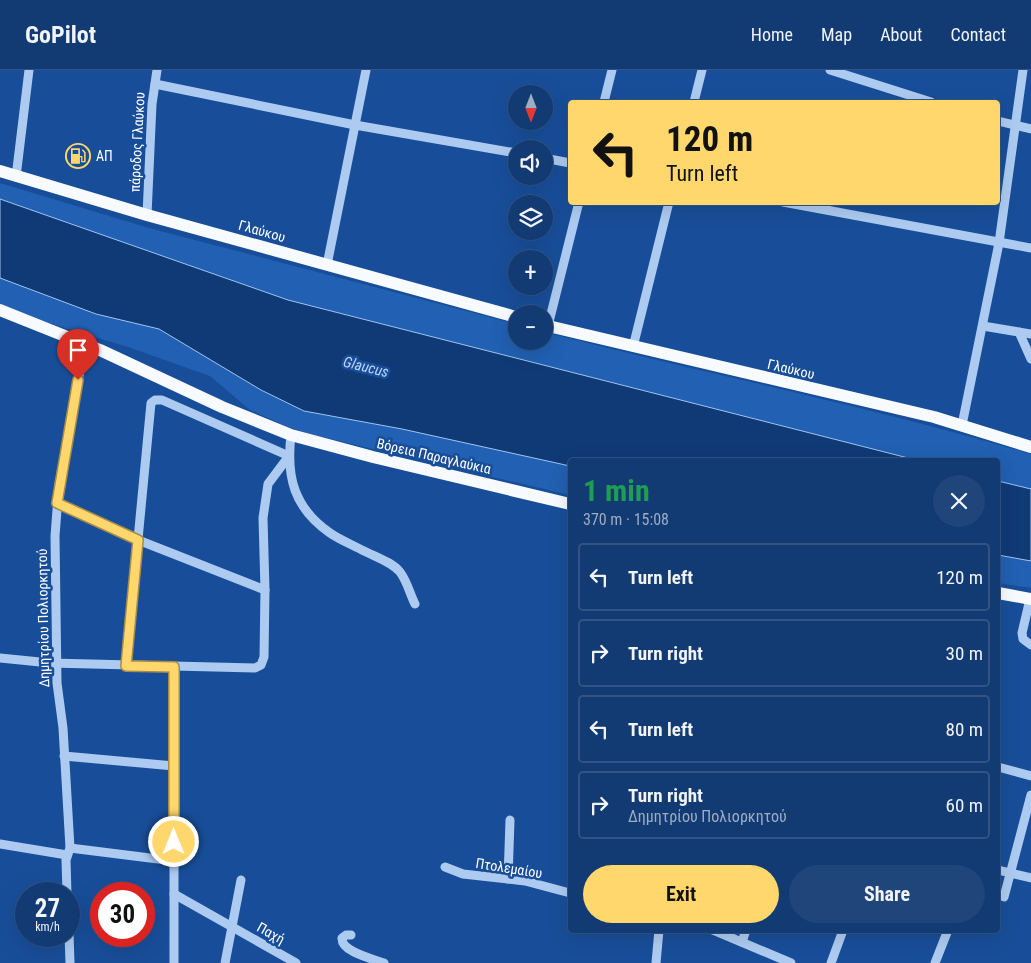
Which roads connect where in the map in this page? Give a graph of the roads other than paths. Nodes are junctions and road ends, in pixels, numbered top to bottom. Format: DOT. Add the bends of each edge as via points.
graph roads {
  1 [pos="29,70"];
  2 [pos="158,70"];
  3 [pos="366,70"];
  4 [pos="612,70"];
  5 [pos="702,70"];
  6 [pos="830,70"];
  7 [pos="1023,70"];
  8 [pos="155,84"];
  9 [pos="604,100"];
  10 [pos="694,100"];
  11 [pos="925,100"];
  12 [pos="1000,122"];
  13 [pos="356,125"];
  14 [pos="1016,126"];
  15 [pos="1031,129"];
  16 [pos="508,152"];
  17 [pos="553,160"];
  18 [pos="568,163"];
  19 [pos="0,171"];
  20 [pos="16,177"];
  21 [pos="578,205"];
  22 [pos="668,205"];
  23 [pos="799,205"];
  24 [pos="147,215"];
  25 [pos="999,243"];
  26 [pos="1031,248"];
  27 [pos="327,265"];
  28 [pos="552,305"];
  29 [pos="0,310"];
  30 [pos="508,315"];
  31 [pos="983,326"];
  32 [pos="553,328"];
  33 [pos="1019,332"];
  34 [pos="1031,334"];
  35 [pos="85,343"];
  36 [pos="633,347"];
  37 [pos="1031,359"];
  38 [pos="962,425"];
  39 [pos="291,435"];
  40 [pos="1031,447"];
  41 [pos="289,456"];
  42 [pos="57,503"];
  43 [pos="568,504"];
  44 [pos="138,540"];
  45 [pos="265,590"];
  46 [pos="1000,594"];
  47 [pos="1030,599"];
  48 [pos="415,604"];
  49 [pos="1031,644"];
  50 [pos="0,658"];
  51 [pos="57,663"];
  52 [pos="126,666"];
  53 [pos="174,667"];
  54 [pos="64,756"];
  55 [pos="174,766"];
  56 [pos="1000,768"];
  57 [pos="1031,776"];
  58 [pos="1031,795"];
  59 [pos="510,820"];
  60 [pos="0,844"];
  61 [pos="68,852"];
  62 [pos="174,861"];
  63 [pos="445,867"];
  64 [pos="1000,870"];
  65 [pos="1011,873"];
  66 [pos="1031,878"];
  67 [pos="508,879"];
  68 [pos="241,880"];
  69 [pos="67,882"];
  70 [pos="568,893"];
  71 [pos="174,894"];
  72 [pos="1004,897"];
  73 [pos="232,927"];
  74 [pos="659,933"];
  75 [pos="720,933"];
  76 [pos="745,933"];
  77 [pos="842,933"];
  78 [pos="947,933"];
  79 [pos="351,935"];
  80 [pos="742,942"];
  81 [pos="69,947"];
  82 [pos="70,963"];
  83 [pos="174,963"];
  84 [pos="225,963"];
  85 [pos="296,963"];
  86 [pos="384,963"];
  87 [pos="656,963"];
  88 [pos="791,963"];
  89 [pos="831,963"];
  90 [pos="935,963"];
  1 -- 20 [label="street"];
  2 -- 8 [label="street, πάροδος Γλαύκου"];
  3 -- 13 [label="street"];
  4 -- 9 [label="street"];
  5 -- 10 [label="street"];
  6 -- 11 [label="street"];
  7 -- 14 [label="street"];
  8 -- 13 [label="street"];
  8 -- 24 [label="street, πάροδος Γλαύκου"];
  12 -- 14 [label="street"];
  13 -- 16 [label="street"];
  13 -- 27 [label="street"];
  14 -- 15 [label="street"];
  14 -- 25 [label="street"];
  17 -- 18 [label="street"];
  19 -- 20 [label="main road, Γλαύκου"];
  20 -- 24 [label="main road, Γλαύκου"];
  21 -- 28 [label="street"];
  22 -- 36 [label="street"];
  23 -- 25 [label="street"];
  24 -- 27 [label="main road, Γλαύκου"];
  25 -- 26 [label="street"];
  25 -- 31 [label="street"];
  27 -- 30 [label="main road, Γλαύκου"];
  29 -- 35 [label="main road, Βόρεια Παραγλαύκια"];
  31 -- 33 [label="street"];
  31 -- 38 [label="street"];
  32 -- 36 [label="main road, Γλαύκου"];
  33 -- 34 [label="street"];
  33 -- 37 [label="street"];
  35 -- 39 [label="main road, Βόρεια Παραγλαύκια" via="222,407"];
  35 -- 42 [label="street, Δημητρίου Πολιορκητού"];
  36 -- 38 [label="main road, Γλαύκου"];
  38 -- 40 [label="main road, Γλαύκου"];
  39 -- 41 [label="street"];
  39 -- 43 [label="main road, Βόρεια Παραγλαύκια"];
  41 -- 44 [label="street" via="156,400 151,403"];
  41 -- 45 [label="street" via="268,484 263,518"];
  41 -- 48 [label="street" via="295,494 312,520 331,534 389,563 401,573"];
  42 -- 44 [label="street"];
  42 -- 51 [label="street, Δημητρίου Πολιορκητού"];
  44 -- 45 [label="street"];
  44 -- 52 [label="street"];
  45 -- 53 [label="street" via="264,657 261,665 255,668"];
  46 -- 47 [label="main road"];
  47 -- 49 [label="street" via="1022,633 1023,639"];
  50 -- 51 [label="street"];
  51 -- 52 [label="street"];
  51 -- 54 [label="street, Δημητρίου Πολιορκητού"];
  52 -- 53 [label="street"];
  53 -- 55 [label="street"];
  54 -- 55 [label="street"];
  54 -- 61 [label="street, Δημητρίου Πολιορκητού"];
  55 -- 62 [label="street"];
  56 -- 57 [label="street"];
  58 -- 65 [label="street"];
  59 -- 67 [label="street"];
  60 -- 61 [label="street"];
  61 -- 62 [label="street"];
  61 -- 69 [label="street, Δημητρίου Πολιορκητού"];
  62 -- 71 [label="street"];
  63 -- 67 [label="street, Πτολεμαίου" via="469,876"];
  64 -- 65 [label="street"];
  65 -- 66 [label="street"];
  65 -- 72 [label="street"];
  67 -- 70 [label="street, Πτολεμαίου"];
  68 -- 73 [label="street"];
  71 -- 73 [label="street, Παχή"];
  71 -- 83 [label="street"];
  73 -- 84 [label="street"];
  73 -- 85 [label="street, Παχή"];
  74 -- 87 [label="street"];
  75 -- 80 [label="street"];
  76 -- 80 [label="street"];
  77 -- 89 [label="street"];
  78 -- 90 [label="street"];
  79 -- 86 [label="street" via="342,938 344,945"];
  80 -- 88 [label="street"];
  81 -- 82 [label="street"];
}
